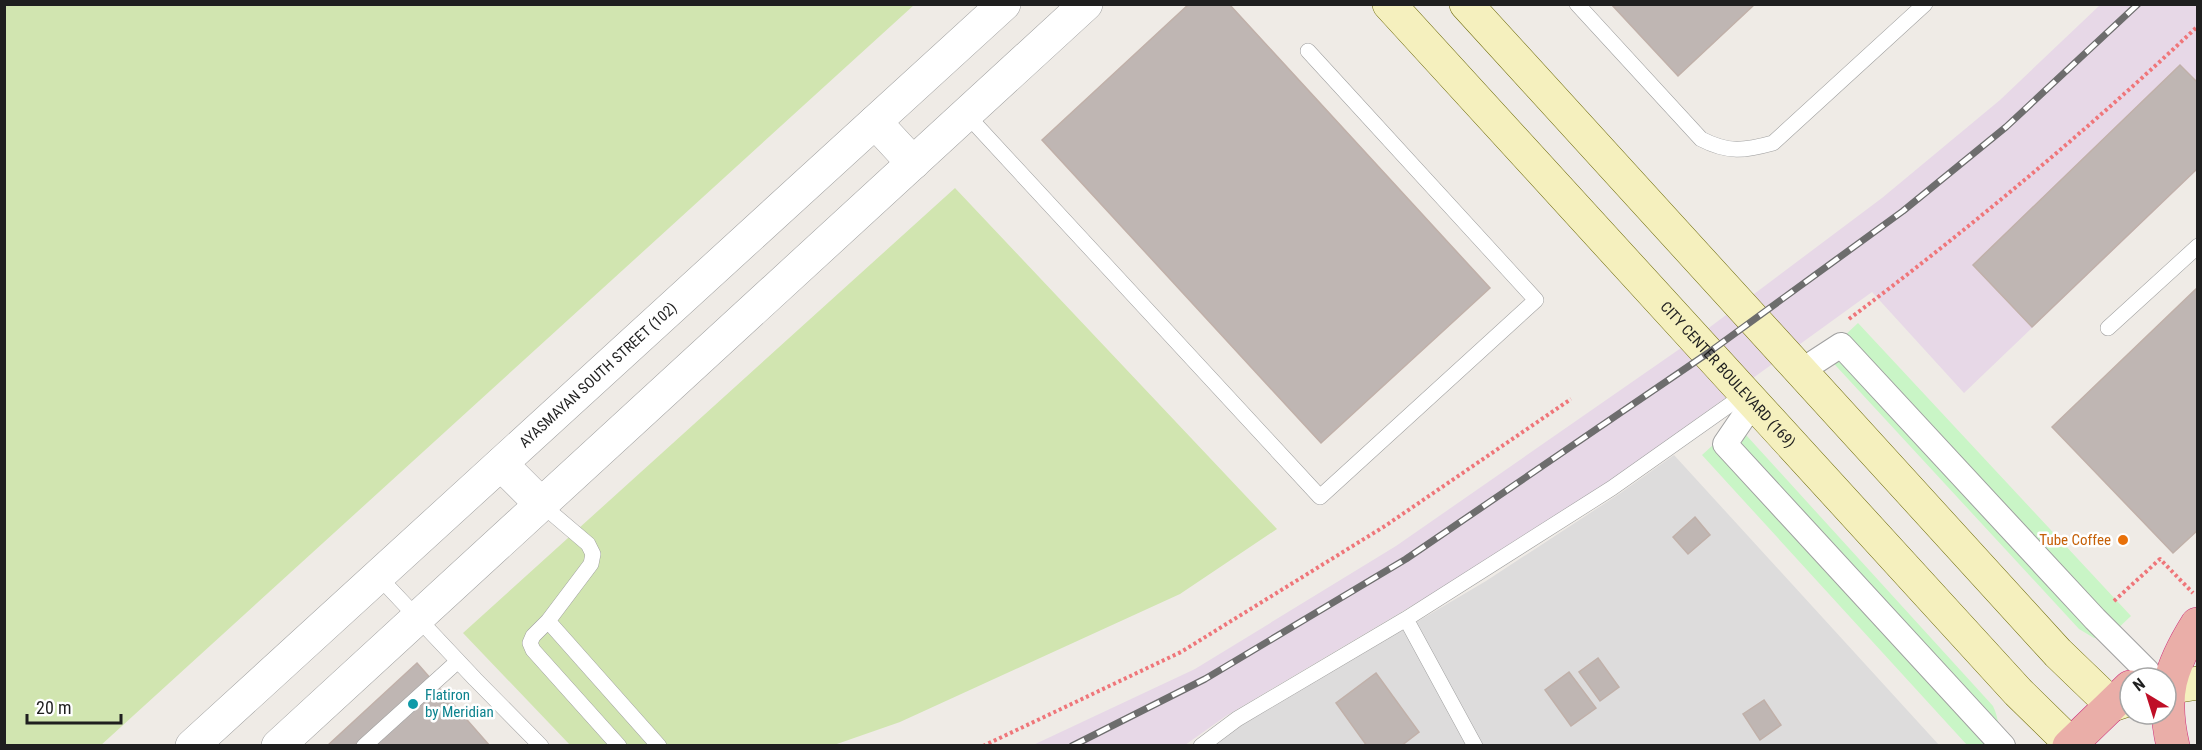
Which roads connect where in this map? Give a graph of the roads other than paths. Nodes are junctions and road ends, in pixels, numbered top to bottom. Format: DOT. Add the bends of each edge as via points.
graph roads {
  1 [pos="1004,4"];
  2 [pos="1086,4"];
  3 [pos="1389,4"];
  4 [pos="1466,4"];
  5 [pos="1577,4"];
  6 [pos="1925,4"];
  7 [pos="1308,51"];
  8 [pos="966,114"];
  9 [pos="875,122"];
  10 [pos="913,163"];
  11 [pos="2198,246"];
  12 [pos="2108,328"];
  13 [pos="1802,371"];
  14 [pos="1749,398"];
  15 [pos="501,464"];
  16 [pos="541,504"];
  17 [pos="378,576"];
  18 [pos="418,617"];
  19 [pos="1406,619"];
  20 [pos="548,621"];
  21 [pos="2197,624"];
  22 [pos="458,661"];
  23 [pos="2132,666"];
  24 [pos="2165,666"];
  25 [pos="2118,675"];
  26 [pos="2118,710"];
  27 [pos="2169,726"];
  28 [pos="2071,745"];
  29 [pos="192,746"];
  30 [pos="278,746"];
  31 [pos="364,746"];
  32 [pos="542,746"];
  33 [pos="619,746"];
  34 [pos="659,746"];
  35 [pos="1201,746"];
  36 [pos="1475,746"];
  37 [pos="2003,746"];
  38 [pos="2173,746"];
  1 -- 9 [label="street, AYASMAYAN SOUTH STREET (102)"];
  2 -- 8 [label="street"];
  3 -- 14 [label="main road, CITY CENTER BOULEVARD (169)"];
  4 -- 13 [label="main road"];
  5 -- 6 [label="lane" via="1701,139 1718,148 1747,150 1773,143"];
  7 -- 8 [label="lane" via="1536,300 1320,497"];
  8 -- 10 [label="street"];
  9 -- 10 [label="street"];
  9 -- 15 [label="street, AYASMAYAN SOUTH STREET (102)"];
  10 -- 16 [label="street"];
  11 -- 12 [label="lane"];
  13 -- 23 [label="street" via="1841,345 2095,619"];
  13 -- 25 [label="main road" via="2058,653"];
  14 -- 19 [label="lane"];
  14 -- 28 [label="main road, CITY CENTER BOULEVARD (169)"];
  14 -- 37 [label="street" via="1725,444"];
  15 -- 16 [label="street"];
  15 -- 17 [label="street, AYASMAYAN SOUTH STREET (102)"];
  16 -- 18 [label="street"];
  16 -- 20 [label="lane" via="588,543 593,554 591,564"];
  17 -- 18 [label="lane"];
  17 -- 29 [label="street, AYASMAYAN SOUTH STREET (102)"];
  18 -- 22 [label="lane"];
  18 -- 30 [label="street"];
  19 -- 35 [label="lane" via="1237,719"];
  19 -- 36 [label="lane"];
  20 -- 33 [label="lane" via="533,636 532,650"];
  20 -- 34 [label="lane"];
  21 -- 24 [label="highway"];
  22 -- 31 [label="lane"];
  22 -- 32 [label="lane"];
  26 -- 28 [label="highway"];
  27 -- 38 [label="highway"];
}
